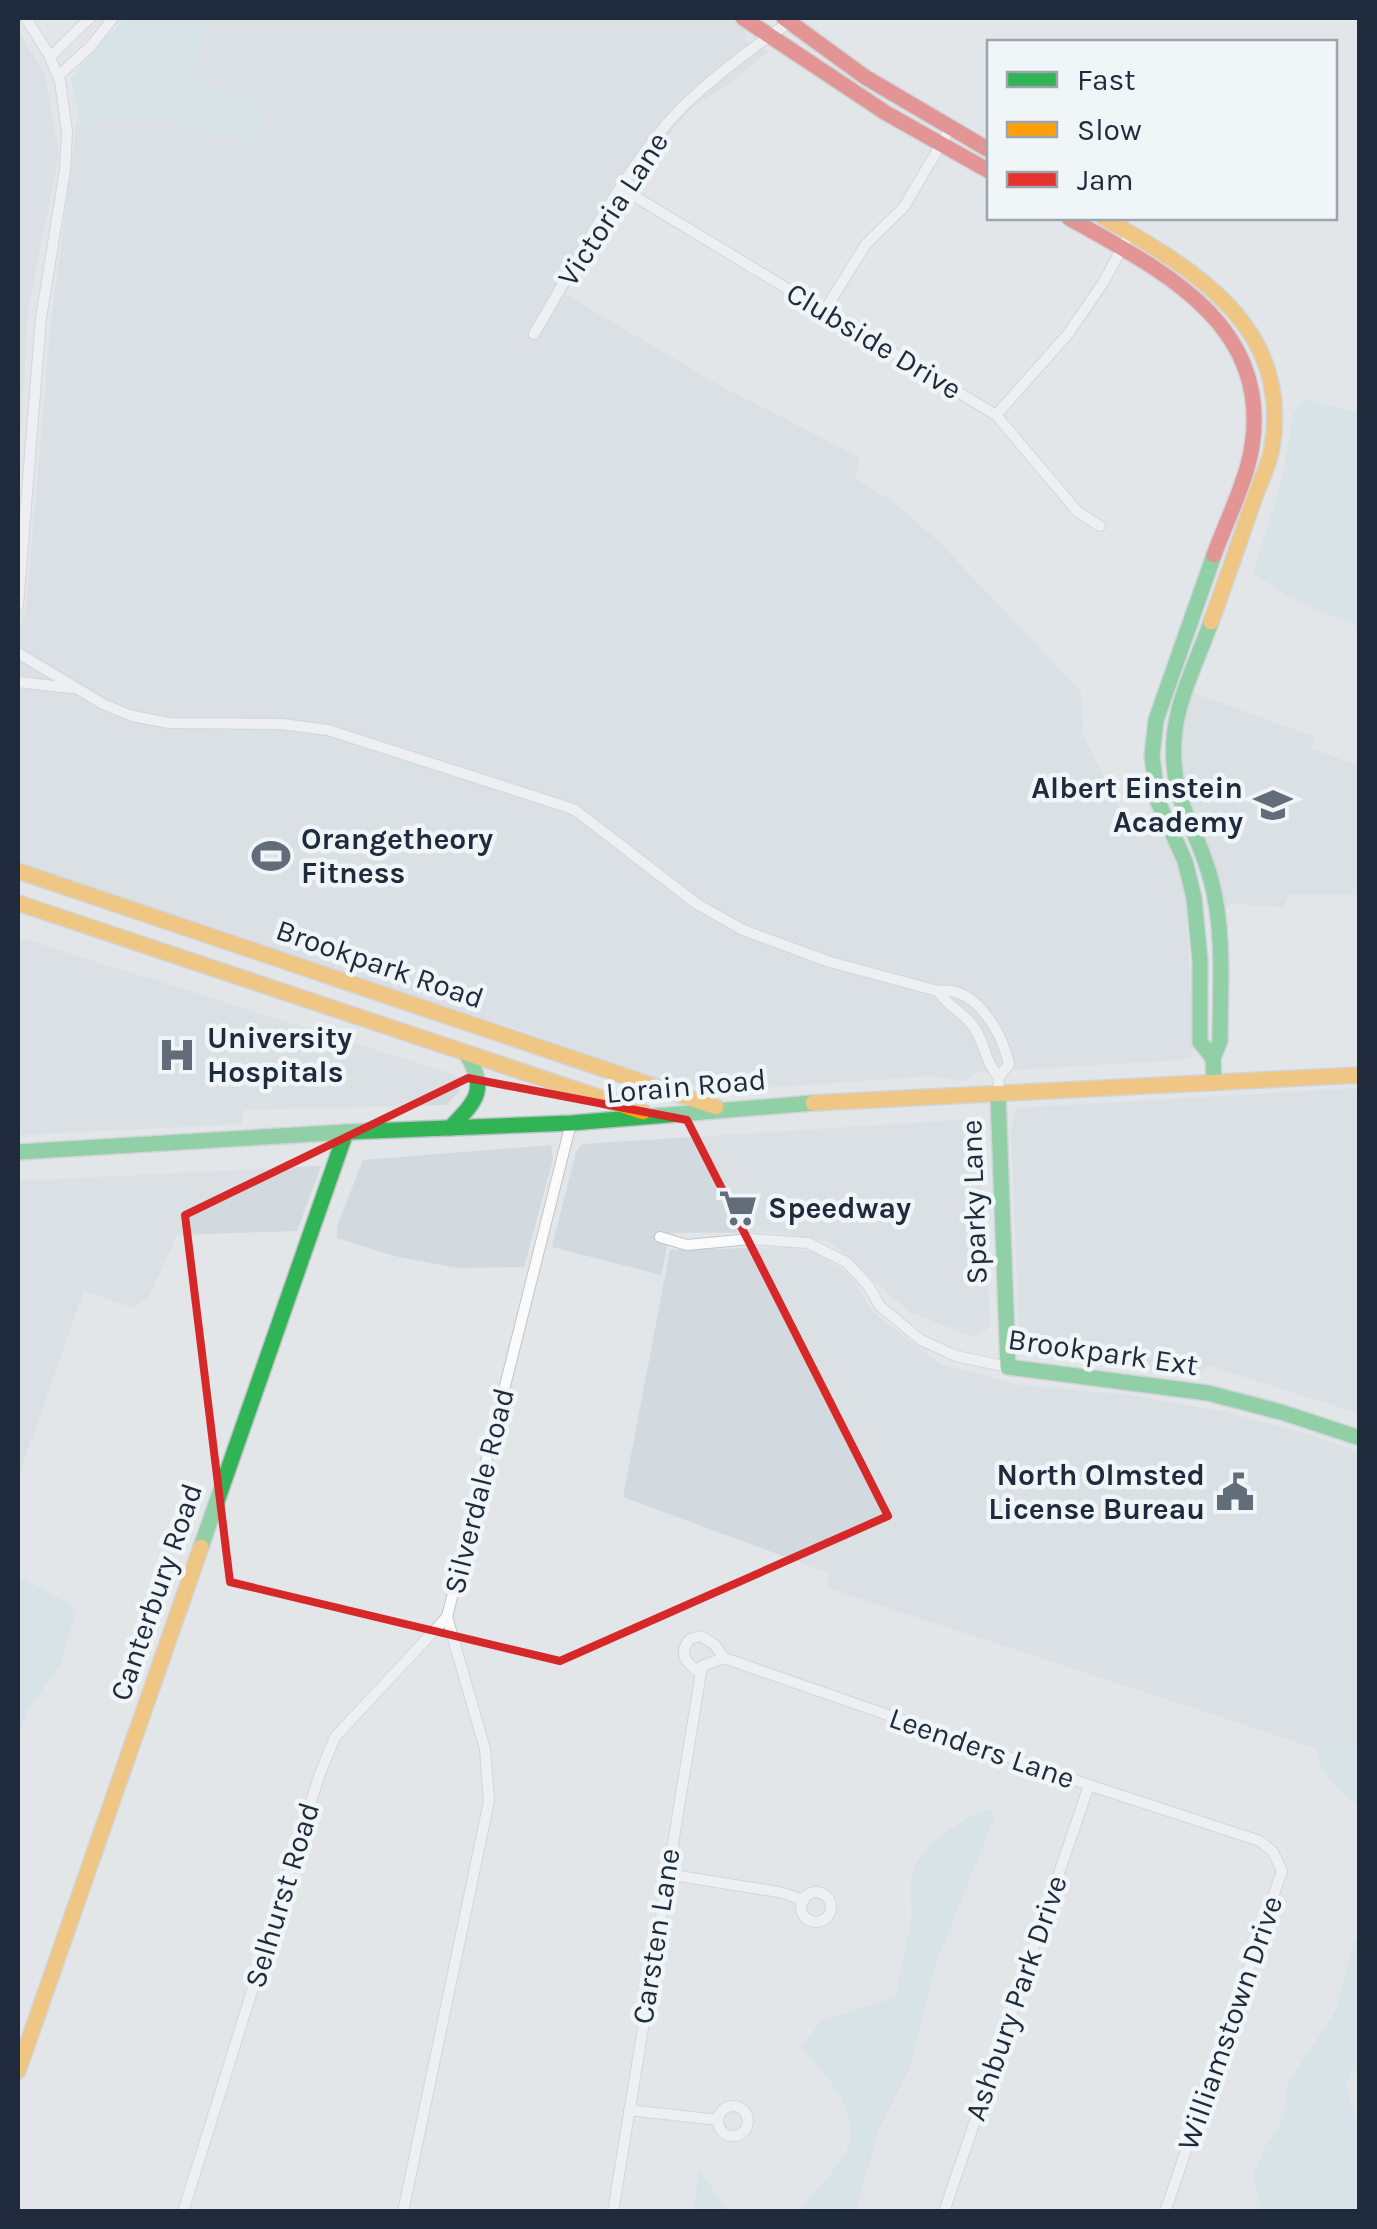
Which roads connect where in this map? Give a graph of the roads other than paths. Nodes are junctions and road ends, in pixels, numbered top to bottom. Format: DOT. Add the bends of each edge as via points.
graph roads {
  1 [pos="26,18"];
  2 [pos="90,18"];
  3 [pos="113,18"];
  4 [pos="743,18"];
  5 [pos="790,19"];
  6 [pos="770,35"];
  7 [pos="50,57"];
  8 [pos="58,76"];
  9 [pos="950,127"];
  10 [pos="942,143"];
  11 [pos="987,148"];
  12 [pos="987,169"];
  13 [pos="621,188"];
  14 [pos="1072,220"];
  15 [pos="1107,220"];
  16 [pos="1130,233"];
  17 [pos="1121,248"];
  18 [pos="826,310"];
  19 [pos="534,334"];
  20 [pos="996,415"];
  21 [pos="1100,526"];
  22 [pos="18,605"];
  23 [pos="18,653"];
  24 [pos="18,682"];
  25 [pos="78,690"];
  26 [pos="18,870"];
  27 [pos="18,903"];
  28 [pos="938,991"];
  29 [pos="466,1053"];
  30 [pos="1213,1058"];
  31 [pos="1360,1075"];
  32 [pos="999,1077"];
  33 [pos="1214,1083"];
  34 [pos="998,1095"];
  35 [pos="726,1110"];
  36 [pos="653,1116"];
  37 [pos="571,1123"];
  38 [pos="450,1128"];
  39 [pos="346,1132"];
  40 [pos="18,1152"];
  41 [pos="660,1237"];
  42 [pos="1008,1367"];
  43 [pos="1360,1438"];
  44 [pos="447,1617"];
  45 [pos="724,1658"];
  46 [pos="703,1668"];
  47 [pos="1088,1785"];
  48 [pos="1260,1841"];
  49 [pos="666,1874"];
  50 [pos="804,1900"];
  51 [pos="18,2071"];
  52 [pos="629,2110"];
  53 [pos="718,2120"];
  54 [pos="183,2212"];
  55 [pos="403,2212"];
  56 [pos="612,2212"];
  57 [pos="944,2212"];
  58 [pos="1166,2212"];
  1 -- 7 [label="street"];
  2 -- 7 [label="street"];
  3 -- 8 [label="street"];
  4 -- 6 [label="street"];
  5 -- 6 [label="street, Victoria Lane"];
  5 -- 9 [label="street" via="865,77"];
  6 -- 10 [label="street"];
  6 -- 13 [label="street, Victoria Lane" via="671,119"];
  7 -- 8 [label="street"];
  8 -- 22 [label="street" via="66,158 42,309"];
  9 -- 10 [label="street"];
  9 -- 11 [label="street"];
  10 -- 12 [label="street"];
  10 -- 18 [label="street" via="904,207 866,244"];
  13 -- 18 [label="street, Clubside Drive"];
  13 -- 19 [label="street, Victoria Lane"];
  14 -- 17 [label="street"];
  15 -- 16 [label="street"];
  16 -- 17 [label="street"];
  16 -- 30 [label="street" via="1235,308 1259,346 1274,404 1261,488 1173,743 1178,800 1216,900 1220,1040"];
  17 -- 20 [label="street" via="1068,334"];
  17 -- 30 [label="street" via="1220,320 1250,380 1254,407 1252,448 1156,720 1152,753 1162,813 1190,874 1200,1042"];
  18 -- 20 [label="street, Clubside Drive"];
  20 -- 21 [label="street, Clubside Drive" via="1076,511"];
  23 -- 25 [label="street"];
  24 -- 25 [label="street"];
  25 -- 28 [label="street" via="124,713 162,722 282,724 348,734 564,806 742,930"];
  26 -- 35 [label="street, Brookpark Road"];
  27 -- 29 [label="street, Brookpark Road"];
  28 -- 32 [label="street" via="974,1027"];
  28 -- 32 [label="street" via="968,998 994,1024 1009,1064"];
  29 -- 36 [label="street, Brookpark Road"];
  29 -- 38 [label="street" via="481,1086"];
  30 -- 33 [label="street"];
  31 -- 33 [label="street, Lorain Road"];
  32 -- 34 [label="street"];
  33 -- 34 [label="street, Lorain Road"];
  34 -- 35 [label="street, Lorain Road"];
  34 -- 42 [label="street, Sparky Lane"];
  35 -- 36 [label="street, Lorain Road"];
  36 -- 37 [label="street, Lorain Road"];
  37 -- 38 [label="street, Lorain Road"];
  37 -- 44 [label="street, Silverdale Road"];
  38 -- 39 [label="street, Lorain Road"];
  39 -- 40 [label="street, Lorain Road"];
  39 -- 51 [label="street, Canterbury Road"];
  41 -- 42 [label="street, Brookpark Ext" via="687,1245 794,1240 831,1252 921,1340"];
  42 -- 43 [label="street, Brookpark Ext" via="1190,1390"];
  44 -- 54 [label="street, Selhurst Road" via="335,1737"];
  44 -- 55 [label="street, Silverdale Road" via="485,1749 489,1801"];
  45 -- 46 [label="street"];
  45 -- 46 [label="street, Leenders Lane" via="709,1640 690,1639 686,1662"];
  45 -- 47 [label="street, Leenders Lane"];
  46 -- 49 [label="street, Carsten Lane"];
  47 -- 48 [label="street, Leenders Lane"];
  47 -- 57 [label="street, Ashbury Park Drive"];
  48 -- 58 [label="street, Williamstown Drive" via="1282,1871"];
  49 -- 50 [label="street"];
  49 -- 52 [label="street, Carsten Lane"];
  52 -- 53 [label="street"];
  52 -- 56 [label="street, Carsten Lane"];
}
